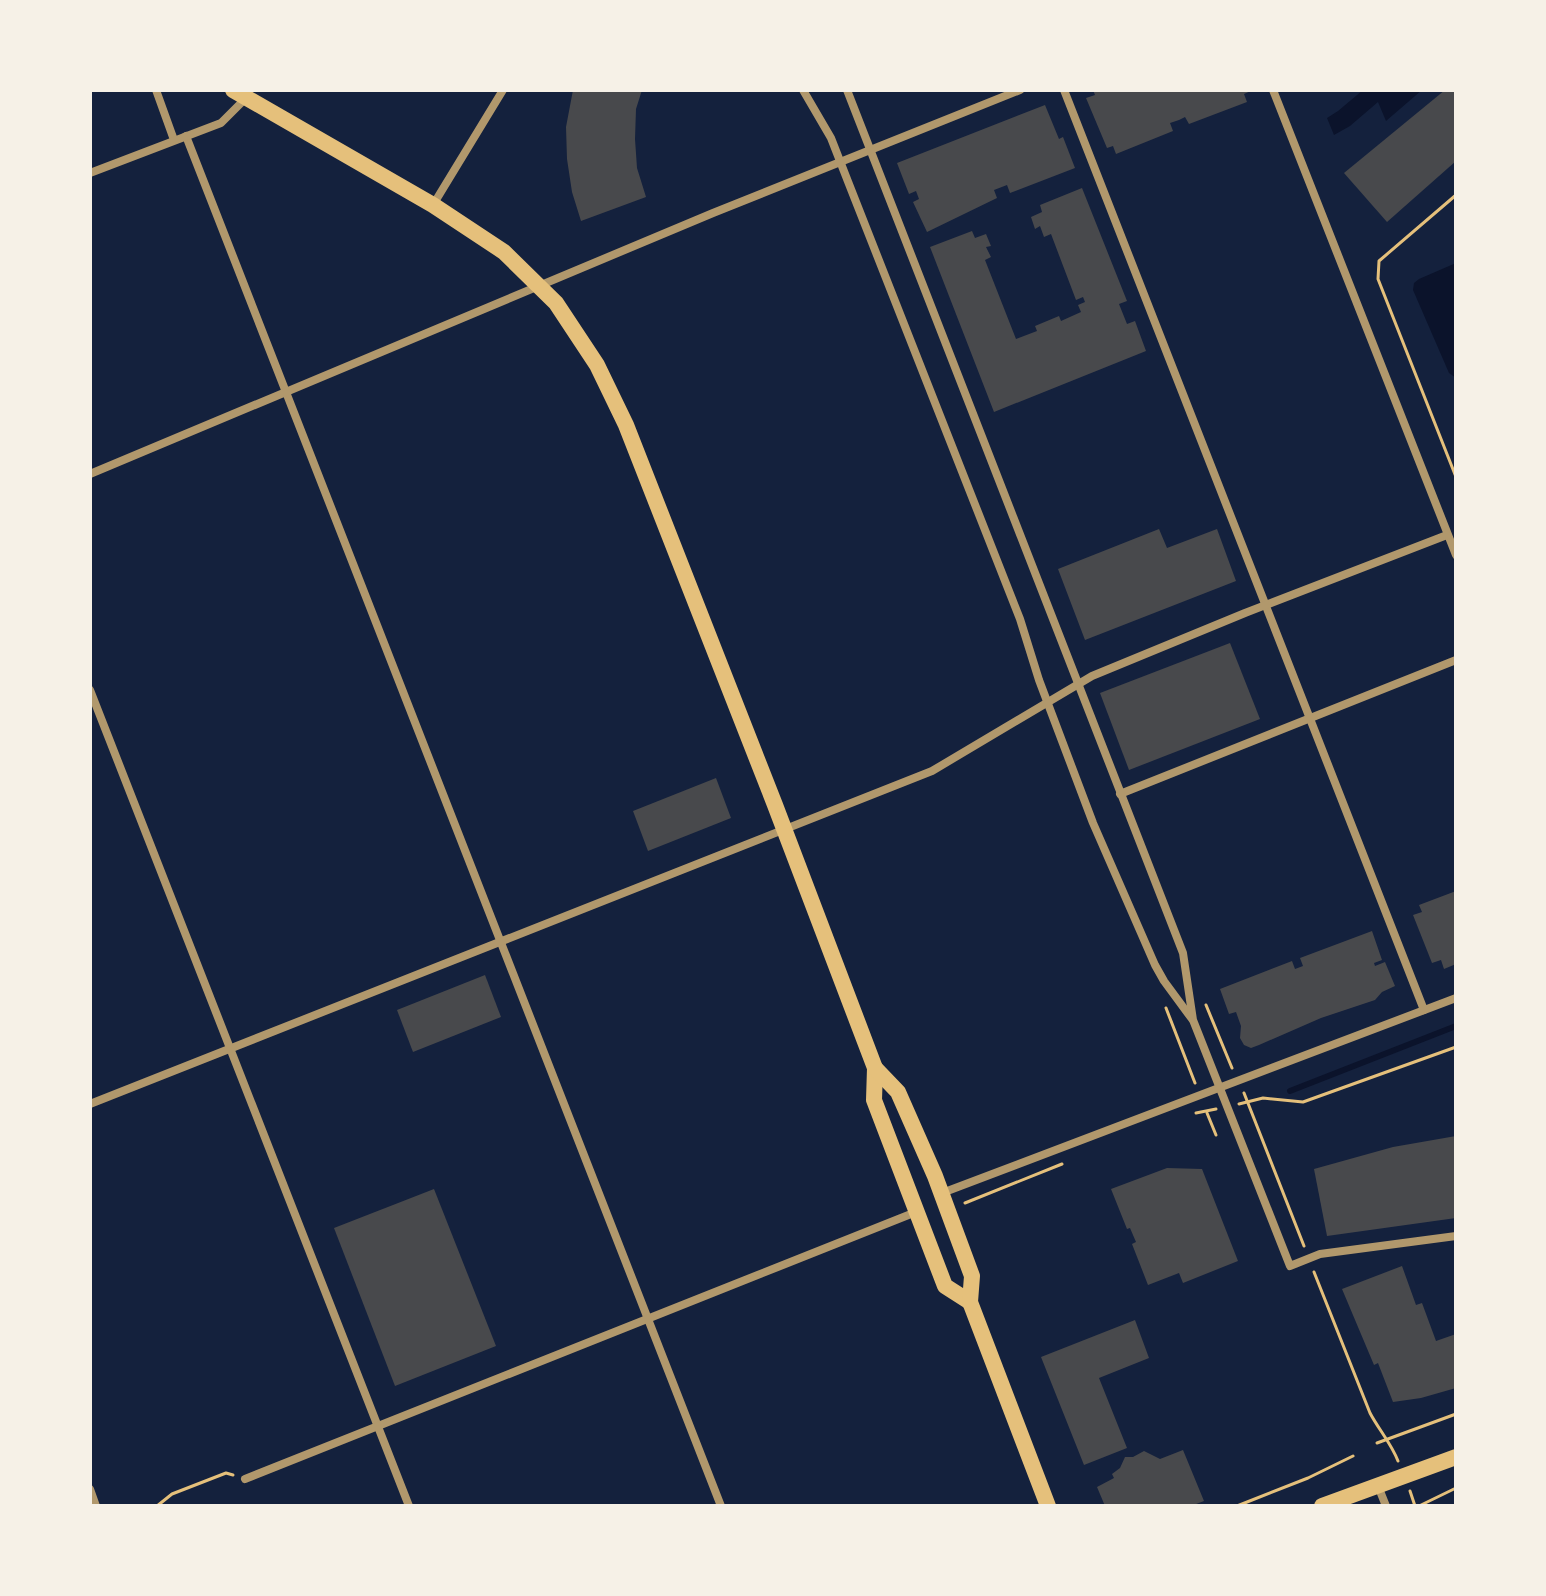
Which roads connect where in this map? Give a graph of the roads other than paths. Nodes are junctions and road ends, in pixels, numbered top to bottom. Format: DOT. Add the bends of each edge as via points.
graph roads {
  1 [pos="156,90"];
  2 [pos="503,90"];
  3 [pos="803,90"];
  4 [pos="847,90"];
  5 [pos="1020,90"];
  6 [pos="1064,90"];
  7 [pos="1273,90"];
  8 [pos="240,94"];
  9 [pos="186,136"];
  10 [pos="174,140"];
  11 [pos="871,148"];
  12 [pos="840,161"];
  13 [pos="90,173"];
  14 [pos="433,205"];
  15 [pos="538,286"];
  16 [pos="285,392"];
  17 [pos="90,474"];
  18 [pos="1447,535"];
  19 [pos="1456,555"];
  20 [pos="1265,605"];
  21 [pos="1456,660"];
  22 [pos="1077,686"];
  23 [pos="90,690"];
  24 [pos="1047,704"];
  25 [pos="1309,718"];
  26 [pos="1120,794"];
  27 [pos="785,831"];
  28 [pos="500,942"];
  29 [pos="1456,998"];
  30 [pos="1424,1010"];
  31 [pos="1193,1020"];
  32 [pos="231,1049"];
  33 [pos="875,1068"];
  34 [pos="1219,1087"];
  35 [pos="90,1104"];
  36 [pos="941,1193"];
  37 [pos="916,1212"];
  38 [pos="1456,1236"];
  39 [pos="970,1302"];
  40 [pos="648,1319"];
  41 [pos="377,1426"];
  42 [pos="1456,1457"];
  43 [pos="245,1479"];
  44 [pos="1377,1485"];
  45 [pos="90,1489"];
  46 [pos="96,1506"];
  47 [pos="409,1506"];
  48 [pos="721,1506"];
  49 [pos="1048,1506"];
  50 [pos="1322,1506"];
  51 [pos="1386,1506"];
  1 -- 10 [label="street"];
  2 -- 14 [label="street"];
  3 -- 12 [label="street"];
  4 -- 11 [label="street"];
  5 -- 11 [label="street"];
  6 -- 20 [label="street"];
  7 -- 18 [label="street"];
  8 -- 9 [label="street" via="221,123"];
  8 -- 14 [label="main road"];
  9 -- 10 [label="street"];
  9 -- 16 [label="street"];
  10 -- 13 [label="street"];
  11 -- 12 [label="street"];
  11 -- 22 [label="street"];
  12 -- 15 [label="street"];
  12 -- 24 [label="street" via="1020,619"];
  14 -- 15 [label="main road" via="504,252"];
  15 -- 16 [label="street"];
  15 -- 27 [label="main road" via="576,331 613,396"];
  16 -- 17 [label="street"];
  16 -- 28 [label="street"];
  18 -- 19 [label="street"];
  18 -- 20 [label="street"];
  20 -- 22 [label="street"];
  20 -- 25 [label="street"];
  21 -- 25 [label="street"];
  22 -- 24 [label="street"];
  22 -- 26 [label="street"];
  23 -- 32 [label="street"];
  24 -- 27 [label="street" via="932,771"];
  24 -- 31 [label="street" via="1164,981"];
  25 -- 26 [label="street"];
  25 -- 30 [label="street"];
  26 -- 31 [label="street" via="1183,953"];
  27 -- 28 [label="street"];
  27 -- 33 [label="main road"];
  28 -- 32 [label="street"];
  28 -- 40 [label="street"];
  29 -- 30 [label="street"];
  30 -- 34 [label="street"];
  31 -- 34 [label="street"];
  32 -- 35 [label="street"];
  32 -- 41 [label="street"];
  33 -- 36 [label="main road" via="898,1092"];
  33 -- 37 [label="main road" via="874,1100"];
  34 -- 36 [label="street"];
  34 -- 38 [label="street" via="1290,1266 1323,1253"];
  36 -- 39 [label="main road" via="972,1276"];
  37 -- 39 [label="main road" via="945,1286"];
  37 -- 40 [label="street"];
  39 -- 49 [label="main road"];
  40 -- 41 [label="street"];
  40 -- 48 [label="street"];
  41 -- 43 [label="street"];
  41 -- 47 [label="street"];
  42 -- 44 [label="main road"];
  44 -- 50 [label="main road"];
  44 -- 51 [label="street"];
  45 -- 46 [label="street"];
}
